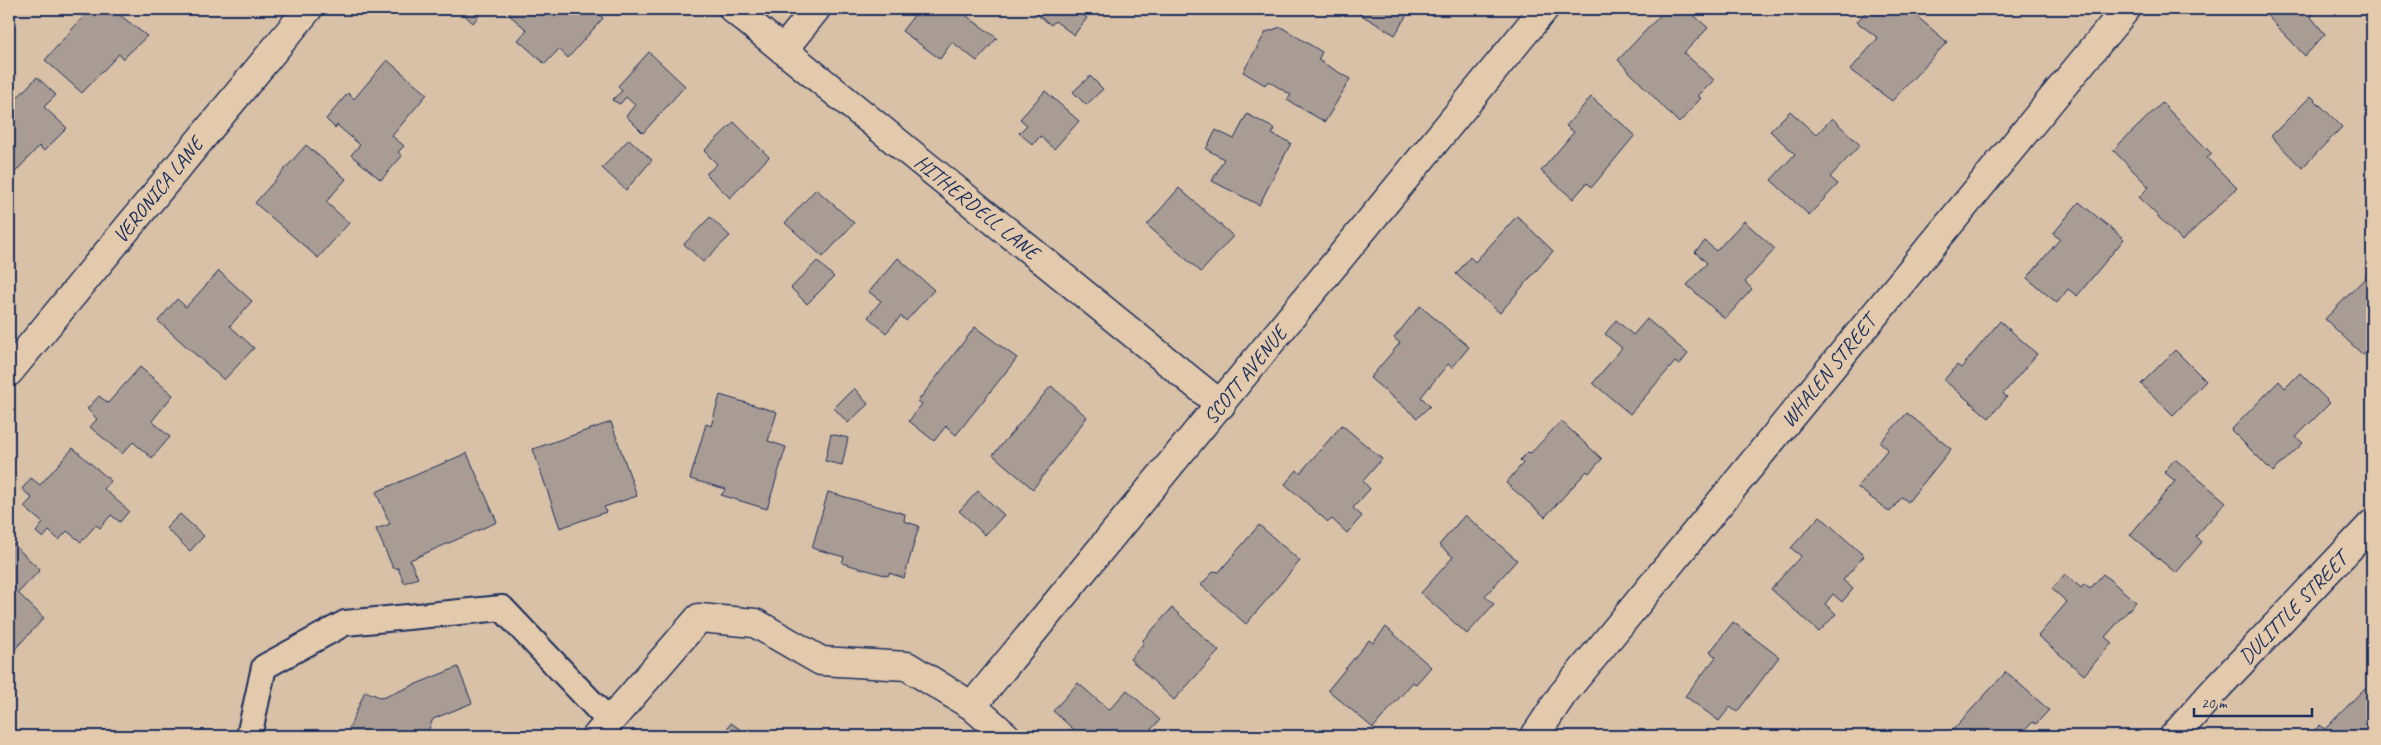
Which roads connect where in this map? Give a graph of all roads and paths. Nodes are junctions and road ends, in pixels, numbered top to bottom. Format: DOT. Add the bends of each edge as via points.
graph roads {
  1 [pos="308,9"];
  2 [pos="733,9"];
  3 [pos="816,9"];
  4 [pos="1544,9"];
  5 [pos="2126,9"];
  6 [pos="783,50"];
  7 [pos="9,372"];
  8 [pos="1221,405"];
  9 [pos="2372,524"];
  10 [pos="972,706"];
  11 [pos="604,729"];
  12 [pos="249,736"];
  13 [pos="1006,736"];
  14 [pos="1535,736"];
  15 [pos="2174,736"];
  1 -- 7 [label="street, VERONICA LANE"];
  2 -- 6 [label="street, HITHERDELL LANE"];
  3 -- 6 [label="street"];
  4 -- 8 [label="street, SCOTT AVENUE"];
  5 -- 14 [label="street, WHALEN STREET" via="1562,695"];
  6 -- 8 [label="street, HITHERDELL LANE"];
  8 -- 10 [label="street, SCOTT AVENUE"];
  9 -- 15 [label="street, DULITTLE STREET"];
  10 -- 11 [label="street" via="907,666 821,661 755,623 699,618"];
  10 -- 13 [label="street"];
  11 -- 12 [label="lane" via="502,608 345,623 264,667"];
}
